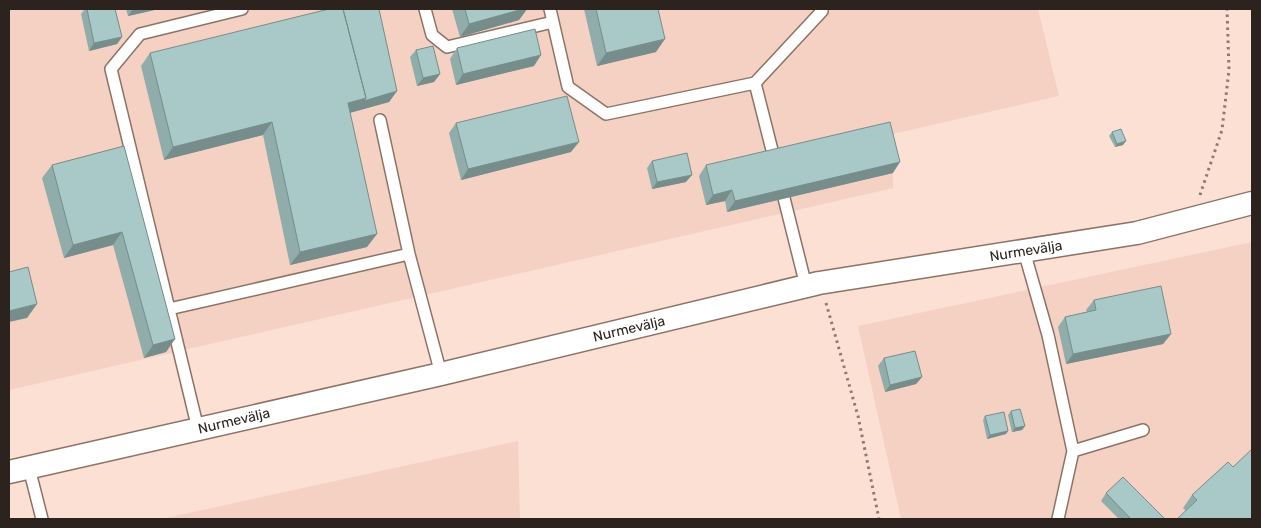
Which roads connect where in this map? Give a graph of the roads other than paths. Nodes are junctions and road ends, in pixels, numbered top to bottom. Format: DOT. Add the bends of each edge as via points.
graph roads {
  1 [pos="242,9"];
  2 [pos="425,9"];
  3 [pos="550,9"];
  4 [pos="821,9"];
  5 [pos="553,22"];
  6 [pos="755,83"];
  7 [pos="380,120"];
  8 [pos="774,158"];
  9 [pos="784,198"];
  10 [pos="1252,203"];
  11 [pos="1024,251"];
  12 [pos="409,254"];
  13 [pos="812,285"];
  14 [pos="169,309"];
  15 [pos="441,374"];
  16 [pos="198,429"];
  17 [pos="1143,430"];
  18 [pos="1073,451"];
  19 [pos="19,470"];
  20 [pos="42,519"];
  21 [pos="1058,519"];
  1 -- 14 [label="lane" via="140,34 111,69"];
  2 -- 5 [label="lane" via="432,35 448,47"];
  3 -- 5 [label="lane"];
  4 -- 6 [label="lane"];
  5 -- 6 [label="lane" via="568,87 606,114"];
  6 -- 8 [label="lane"];
  7 -- 12 [label="lane"];
  9 -- 13 [label="lane"];
  10 -- 11 [label="street, Nurmevälja" via="1137,234"];
  11 -- 13 [label="street, Nurmevälja"];
  11 -- 18 [label="lane" via="1048,335"];
  12 -- 14 [label="lane"];
  12 -- 15 [label="lane"];
  13 -- 15 [label="street, Nurmevälja"];
  14 -- 16 [label="lane"];
  15 -- 16 [label="street, Nurmevälja"];
  16 -- 19 [label="street, Nurmevälja"];
  17 -- 18 [label="lane"];
  18 -- 21 [label="lane"];
  19 -- 20 [label="lane"];
}
